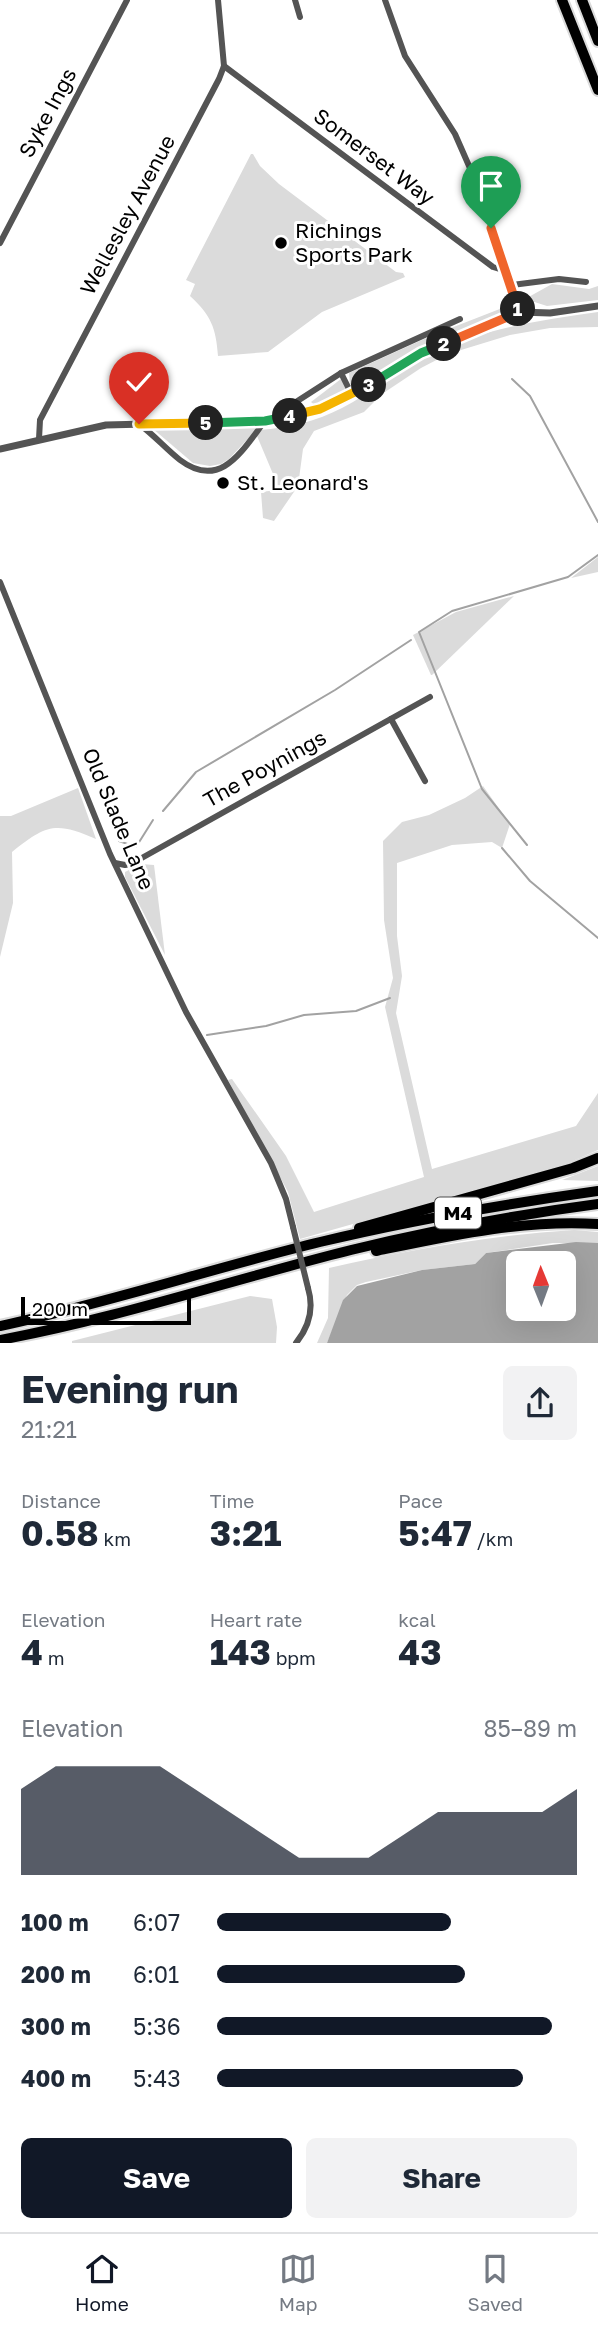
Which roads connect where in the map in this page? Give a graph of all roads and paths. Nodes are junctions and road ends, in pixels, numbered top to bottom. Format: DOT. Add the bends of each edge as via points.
graph roads {
  1 [pos="127,0"];
  2 [pos="218,0"];
  3 [pos="295,0"];
  4 [pos="384,0"];
  5 [pos="562,0"];
  6 [pos="582,0"];
  7 [pos="300,17"];
  8 [pos="598,41"];
  9 [pos="224,66"];
  10 [pos="598,90"];
  11 [pos="0,243"];
  12 [pos="506,271"];
  13 [pos="586,282"];
  14 [pos="512,285"];
  15 [pos="598,306"];
  16 [pos="519,312"];
  17 [pos="460,319"];
  18 [pos="341,373"];
  19 [pos="352,395"];
  20 [pos="266,421"];
  21 [pos="139,424"];
  22 [pos="39,439"];
  23 [pos="0,449"];
  24 [pos="0,582"];
  25 [pos="430,697"];
  26 [pos="391,719"];
  27 [pos="425,781"];
  28 [pos="115,863"];
  29 [pos="598,1158"];
  30 [pos="598,1191"];
  31 [pos="598,1204"];
  32 [pos="598,1224"];
  33 [pos="320,1242"];
  34 [pos="325,1257"];
  35 [pos="0,1325"];
  36 [pos="0,1340"];
  37 [pos="296,1343"];
  1 -- 11 [label="street, Syke Ings"];
  2 -- 9 [label="street"];
  3 -- 7 [label="street"];
  4 -- 12 [label="street" via="405,56 456,134"];
  5 -- 10 [label="highway"];
  6 -- 8 [label="highway"];
  9 -- 12 [label="street, Somerset Way" via="493,267"];
  9 -- 22 [label="street, Wellesley Avenue" via="40,420"];
  12 -- 14 [label="street"];
  13 -- 14 [label="street" via="559,279"];
  14 -- 16 [label="street"];
  15 -- 16 [label="street"];
  16 -- 19 [label="street" via="421,353"];
  17 -- 18 [label="street"];
  18 -- 19 [label="street"];
  18 -- 20 [label="street"];
  19 -- 20 [label="street" via="320,409"];
  20 -- 21 [label="street"];
  20 -- 21 [label="street" via="232,462 217,471 203,471 182,461"];
  21 -- 22 [label="street" via="106,425"];
  22 -- 23 [label="street"];
  24 -- 28 [label="street, Old Slade Lane"];
  25 -- 26 [label="street, The Poynings"];
  26 -- 27 [label="street"];
  26 -- 28 [label="street, The Poynings" via="131,864"];
  28 -- 37 [label="street, Old Slade Lane, bridge" via="186,1012 271,1163 286,1199 311,1305"];
  29 -- 33 [label="highway"];
  30 -- 33 [label="highway, M4"];
  31 -- 34 [label="highway, M4" via="445,1229"];
  32 -- 34 [label="highway" via="520,1227"];
  33 -- 35 [label="highway, M4"];
  34 -- 36 [label="highway, M4"];
}
